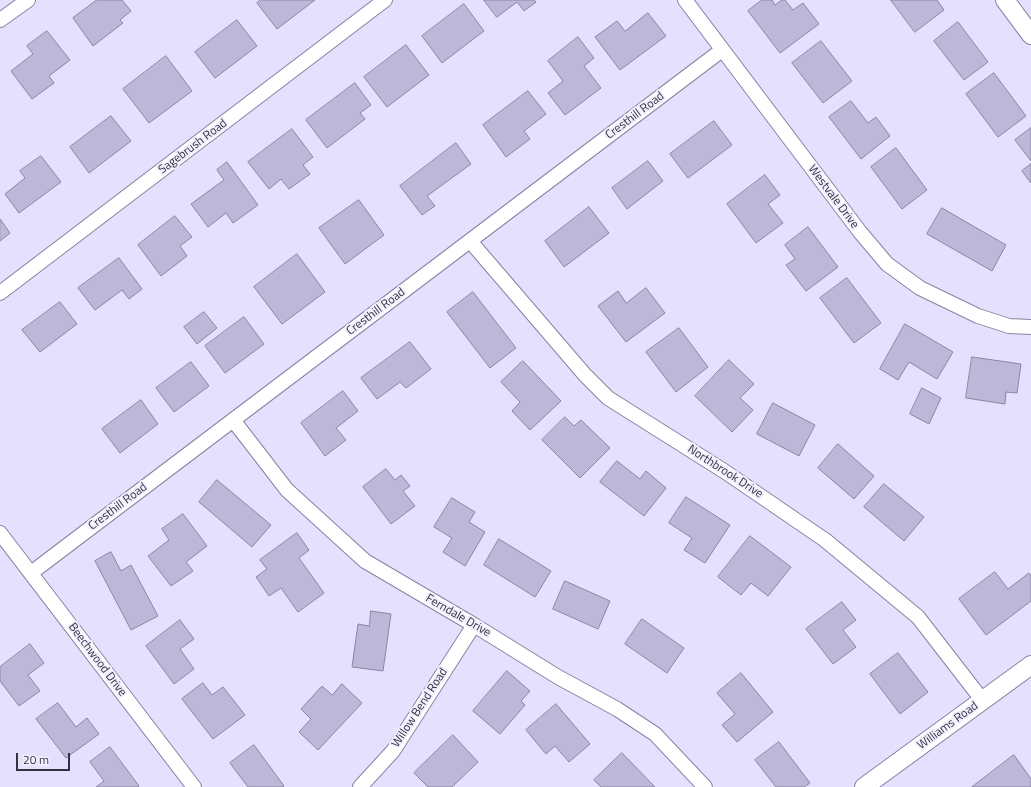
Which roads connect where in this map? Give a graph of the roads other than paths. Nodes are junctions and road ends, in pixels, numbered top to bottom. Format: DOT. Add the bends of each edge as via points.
graph roads {
  1 [pos="28,0"];
  2 [pos="385,0"];
  3 [pos="685,0"];
  4 [pos="1005,0"];
  5 [pos="0,20"];
  6 [pos="1031,35"];
  7 [pos="722,50"];
  8 [pos="470,240"];
  9 [pos="0,293"];
  10 [pos="1031,327"];
  11 [pos="233,420"];
  12 [pos="0,533"];
  13 [pos="31,573"];
  14 [pos="474,625"];
  15 [pos="1031,665"];
  16 [pos="983,701"];
  17 [pos="194,787"];
  18 [pos="360,787"];
  19 [pos="705,787"];
  20 [pos="864,787"];
  1 -- 5 [label="street"];
  2 -- 9 [label="street, Sagebrush Road"];
  3 -- 7 [label="street, Westvale Drive"];
  4 -- 6 [label="street"];
  7 -- 8 [label="street, Cresthill Road"];
  7 -- 10 [label="street, Westvale Drive" via="887,264 920,288 978,316 1009,326"];
  8 -- 11 [label="street, Cresthill Road"];
  8 -- 16 [label="street, Northbrook Drive" via="585,375 608,398 724,471 825,540 918,617"];
  11 -- 13 [label="street, Cresthill Road"];
  11 -- 14 [label="street, Ferndale Drive" via="287,490 365,562"];
  12 -- 13 [label="street, Beechwood Drive"];
  13 -- 17 [label="street, Beechwood Drive"];
  14 -- 18 [label="street, Willow Bend Road" via="393,751"];
  14 -- 19 [label="street, Ferndale Drive" via="655,734"];
  15 -- 16 [label="street, Williams Road"];
  16 -- 20 [label="street, Williams Road"];
}
